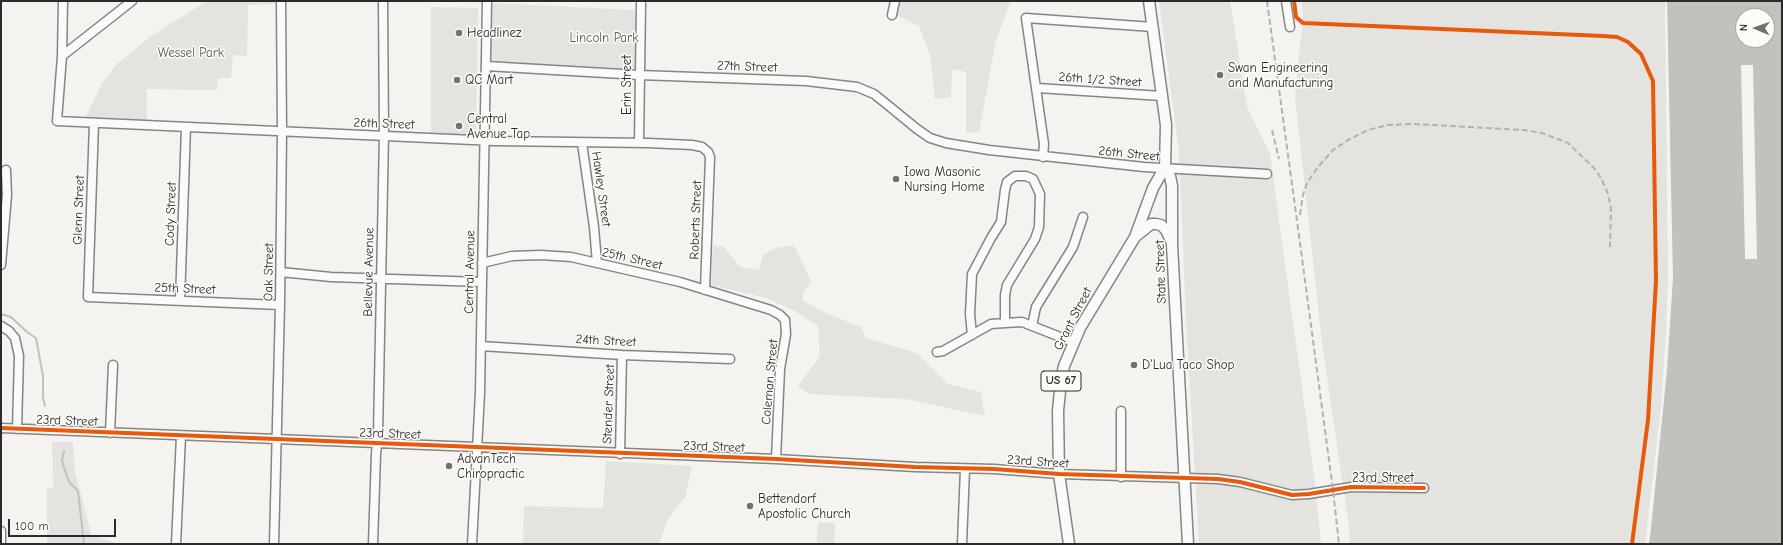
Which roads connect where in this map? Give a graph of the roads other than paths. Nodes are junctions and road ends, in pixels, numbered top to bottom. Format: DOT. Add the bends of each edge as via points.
graph roads {
  1 [pos="63,1"];
  2 [pos="132,1"];
  3 [pos="281,1"];
  4 [pos="383,1"];
  5 [pos="487,1"];
  6 [pos="895,1"];
  7 [pos="1149,1"];
  8 [pos="1286,1"];
  9 [pos="640,4"];
  10 [pos="892,15"];
  11 [pos="1153,27"];
  12 [pos="1290,27"];
  13 [pos="62,56"];
  14 [pos="486,66"];
  15 [pos="639,75"];
  16 [pos="1037,88"];
  17 [pos="1162,96"];
  18 [pos="94,123"];
  19 [pos="186,127"];
  20 [pos="282,132"];
  21 [pos="384,136"];
  22 [pos="485,141"];
  23 [pos="582,143"];
  24 [pos="639,143"];
  25 [pos="989,150"];
  26 [pos="708,152"];
  27 [pos="1043,157"];
  28 [pos="1165,169"];
  29 [pos="6,170"];
  30 [pos="1267,174"];
  31 [pos="1084,217"];
  32 [pos="1135,237"];
  33 [pos="1172,245"];
  34 [pos="482,263"];
  35 [pos="597,263"];
  36 [pos="1,265"];
  37 [pos="281,272"];
  38 [pos="380,278"];
  39 [pos="482,282"];
  40 [pos="705,290"];
  41 [pos="88,297"];
  42 [pos="180,301"];
  43 [pos="280,305"];
  44 [pos="774,312"];
  45 [pos="1004,323"];
  46 [pos="1,326"];
  47 [pos="1032,326"];
  48 [pos="972,335"];
  49 [pos="1073,342"];
  50 [pos="480,346"];
  51 [pos="937,352"];
  52 [pos="622,354"];
  53 [pos="730,359"];
  54 [pos="113,365"];
  55 [pos="1121,411"];
  56 [pos="1,428"];
  57 [pos="17,429"];
  58 [pos="110,433"];
  59 [pos="180,436"];
  60 [pos="278,440"];
  61 [pos="377,443"];
  62 [pos="476,448"];
  63 [pos="620,454"];
  64 [pos="776,459"];
  65 [pos="965,469"];
  66 [pos="1059,474"];
  67 [pos="1121,477"];
  68 [pos="1184,479"];
  69 [pos="1424,488"];
  70 [pos="1,531"];
  71 [pos="1,544"];
  72 [pos="176,544"];
  73 [pos="274,544"];
  74 [pos="373,544"];
  75 [pos="472,544"];
  76 [pos="962,544"];
  77 [pos="1070,544"];
  78 [pos="1188,544"];
  1 -- 13 [label="street"];
  2 -- 13 [label="street"];
  3 -- 20 [label="street, Oak Street"];
  4 -- 21 [label="street, Bellevue Avenue"];
  5 -- 14 [label="street, Central Avenue"];
  6 -- 10 [label="street"];
  7 -- 11 [label="main road, State Street"];
  8 -- 12 [label="street"];
  9 -- 15 [label="street, Erin Street"];
  11 -- 16 [label="street" via="1026,18"];
  11 -- 17 [label="main road, State Street"];
  13 -- 18 [label="street, 26th Street" via="57,121"];
  14 -- 15 [label="street, 27th Street"];
  14 -- 22 [label="street, Central Avenue"];
  15 -- 24 [label="street, Erin Street"];
  15 -- 25 [label="street, 27th Street" via="806,81 857,87 874,94 930,138"];
  16 -- 17 [label="street, 26th 1/2 Street"];
  16 -- 27 [label="street" via="1044,144"];
  17 -- 28 [label="main road, State Street" via="1166,125"];
  18 -- 19 [label="street, 26th Street"];
  18 -- 41 [label="street, Glenn Street"];
  19 -- 20 [label="street, 26th Street"];
  19 -- 42 [label="street, Cody Street"];
  20 -- 21 [label="street, 26th Street"];
  20 -- 37 [label="street, Oak Street"];
  21 -- 22 [label="street, 26th Street"];
  21 -- 38 [label="street, Bellevue Avenue"];
  22 -- 23 [label="street, 26th Street"];
  22 -- 34 [label="street, Central Avenue"];
  23 -- 24 [label="street, 26th Street"];
  23 -- 35 [label="street, Hawley Street"];
  24 -- 26 [label="street, 26th Street" via="692,145"];
  25 -- 27 [label="street, 26th Street"];
  26 -- 40 [label="street, Roberts Street" via="710,158"];
  27 -- 28 [label="street, 26th Street"];
  28 -- 30 [label="street, 26th Street"];
  28 -- 32 [label="main road, Grant Street / US 67" via="1153,188"];
  28 -- 33 [label="main road, State Street" via="1172,186"];
  29 -- 36 [label="street" via="7,195"];
  31 -- 47 [label="street" via="1071,252 1036,307"];
  32 -- 33 [label="main road" via="1151,224 1161,225"];
  32 -- 49 [label="main road, Grant Street / US 67"];
  33 -- 68 [label="main road, State Street"];
  34 -- 35 [label="street, 25th Street" via="512,256 541,255 571,257"];
  34 -- 39 [label="street, Central Avenue"];
  35 -- 40 [label="street, 25th Street"];
  37 -- 38 [label="street"];
  37 -- 43 [label="street, Oak Street"];
  38 -- 39 [label="street"];
  38 -- 61 [label="street, Bellevue Avenue"];
  39 -- 50 [label="street, Central Avenue"];
  40 -- 44 [label="street, 25th Street"];
  41 -- 42 [label="street, 25th Street"];
  42 -- 43 [label="street, 25th Street"];
  43 -- 60 [label="street, Oak Street"];
  44 -- 64 [label="street, Coleman Street" via="785,320 786,334 780,369"];
  45 -- 47 [label="street" via="1022,322"];
  45 -- 48 [label="street" via="991,324"];
  45 -- 48 [label="street" via="1007,285 1035,239 1039,227 1040,194 1033,179 1026,176 1015,176 1007,182 1001,222 972,274"];
  46 -- 57 [label="street" via="15,338 19,356"];
  47 -- 49 [label="street"];
  48 -- 51 [label="street"];
  49 -- 66 [label="main road, Grant Street / US 67" via="1060,386"];
  50 -- 52 [label="street, 24th Street"];
  50 -- 62 [label="street, Central Avenue"];
  52 -- 53 [label="street, 24th Street"];
  52 -- 63 [label="street, Stender Street"];
  54 -- 58 [label="street"];
  55 -- 67 [label="street"];
  56 -- 57 [label="street, 23rd Street"];
  57 -- 58 [label="street, 23rd Street"];
  58 -- 59 [label="street, 23rd Street"];
  59 -- 60 [label="street, 23rd Street"];
  59 -- 72 [label="street"];
  60 -- 61 [label="street, 23rd Street"];
  60 -- 73 [label="street, Oak Street"];
  61 -- 62 [label="street, 23rd Street"];
  61 -- 74 [label="street, Bellevue Avenue"];
  62 -- 63 [label="street, 23rd Street"];
  62 -- 75 [label="street, Central Avenue"];
  63 -- 64 [label="street, 23rd Street"];
  64 -- 65 [label="street, 23rd Street"];
  65 -- 66 [label="street, 23rd Street"];
  65 -- 76 [label="street"];
  66 -- 67 [label="street, 23rd Street"];
  66 -- 77 [label="main road, Grant Street / US 67"];
  67 -- 68 [label="street, 23rd Street"];
  68 -- 69 [label="street, 23rd Street" via="1240,482 1292,495 1351,487"];
  68 -- 78 [label="main road, State Street"];
  70 -- 71 [label="street"];
}
